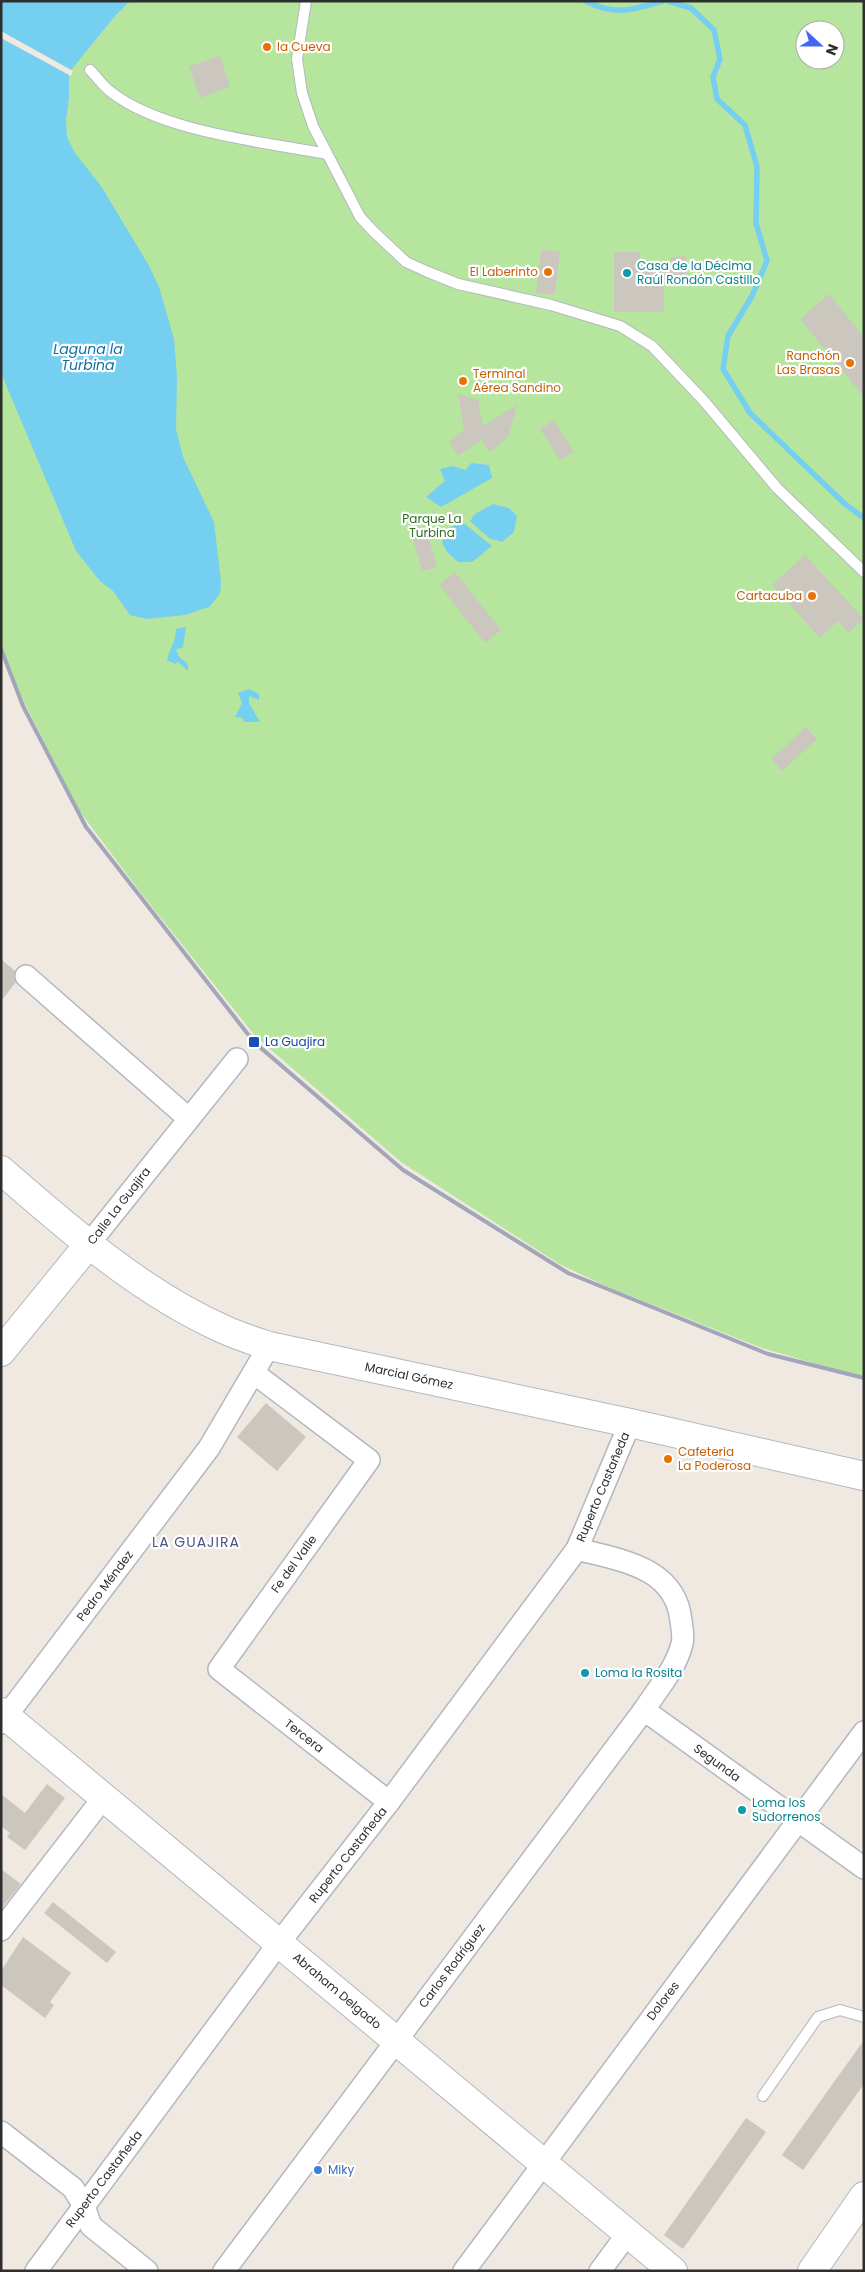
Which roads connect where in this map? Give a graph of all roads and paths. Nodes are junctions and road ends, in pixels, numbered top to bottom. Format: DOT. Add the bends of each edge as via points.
graph roads {
  1 [pos="306,1"];
  2 [pos="90,70"];
  3 [pos="327,154"];
  4 [pos="864,572"];
  5 [pos="26,976"];
  6 [pos="237,1059"];
  7 [pos="188,1118"];
  8 [pos="1,1170"];
  9 [pos="88,1245"];
  10 [pos="269,1346"];
  11 [pos="1,1352"];
  12 [pos="254,1373"];
  13 [pos="630,1423"];
  14 [pos="864,1476"];
  15 [pos="577,1549"];
  16 [pos="219,1669"];
  17 [pos="644,1710"];
  18 [pos="3,1717"];
  19 [pos="864,1732"];
  20 [pos="104,1797"];
  21 [pos="389,1802"];
  22 [pos="797,1821"];
  23 [pos="864,1868"];
  24 [pos="1,1930"];
  25 [pos="280,1943"];
  26 [pos="864,2017"];
  27 [pos="396,2040"];
  28 [pos="763,2096"];
  29 [pos="1,2132"];
  30 [pos="543,2162"];
  31 [pos="864,2196"];
  32 [pos="84,2206"];
  33 [pos="628,2233"];
  34 [pos="36,2271"];
  35 [pos="147,2271"];
  36 [pos="224,2271"];
  37 [pos="464,2271"];
  38 [pos="600,2271"];
  39 [pos="673,2271"];
  40 [pos="812,2271"];
  1 -- 3 [label="lane" via="297,59 305,101"];
  2 -- 3 [label="lane" via="111,92 142,110 206,132"];
  3 -- 4 [label="lane" via="360,217 406,262 458,284 552,304 620,326 652,346 704,401 777,488"];
  5 -- 7 [label="street"];
  6 -- 7 [label="street, Calle La Guajira"];
  7 -- 9 [label="street, Calle La Guajira"];
  8 -- 9 [label="main road, Marcial Gómez"];
  9 -- 10 [label="main road, Marcial Gómez" via="176,1305 223,1330"];
  9 -- 11 [label="main road, Calle La Guajira"];
  10 -- 12 [label="street, Pedro Méndez"];
  10 -- 13 [label="main road, Marcial Gómez"];
  12 -- 16 [label="street, Fe del Valle" via="369,1460"];
  12 -- 18 [label="street, Pedro Méndez" via="209,1448"];
  13 -- 14 [label="main road, Marcial Gómez"];
  13 -- 15 [label="street, Ruperto Castañeda"];
  15 -- 17 [label="street, Carlos Rodríguez" via="638,1564 659,1579 677,1599 683,1642 677,1658"];
  15 -- 21 [label="street, Ruperto Castañeda"];
  16 -- 21 [label="street, Tercera"];
  17 -- 22 [label="street, Segunda"];
  17 -- 27 [label="street, Carlos Rodríguez"];
  18 -- 20 [label="main road, Abraham Delgado"];
  19 -- 22 [label="street, Dolores"];
  20 -- 24 [label="street"];
  20 -- 25 [label="main road, Abraham Delgado"];
  21 -- 25 [label="street, Ruperto Castañeda"];
  22 -- 23 [label="street, Segunda"];
  22 -- 30 [label="street, Dolores"];
  25 -- 27 [label="main road, Abraham Delgado"];
  25 -- 32 [label="street, Ruperto Castañeda"];
  26 -- 28 [label="lane" via="840,2010 818,2017"];
  27 -- 30 [label="main road, Abraham Delgado"];
  27 -- 36 [label="street, Carlos Rodríguez"];
  29 -- 32 [label="street" via="73,2188"];
  30 -- 33 [label="main road, Abraham Delgado"];
  30 -- 37 [label="street, Dolores"];
  31 -- 40 [label="main road"];
  32 -- 34 [label="street, Ruperto Castañeda"];
  32 -- 35 [label="street" via="91,2226"];
  33 -- 38 [label="street"];
  33 -- 39 [label="main road, Abraham Delgado"];
}
